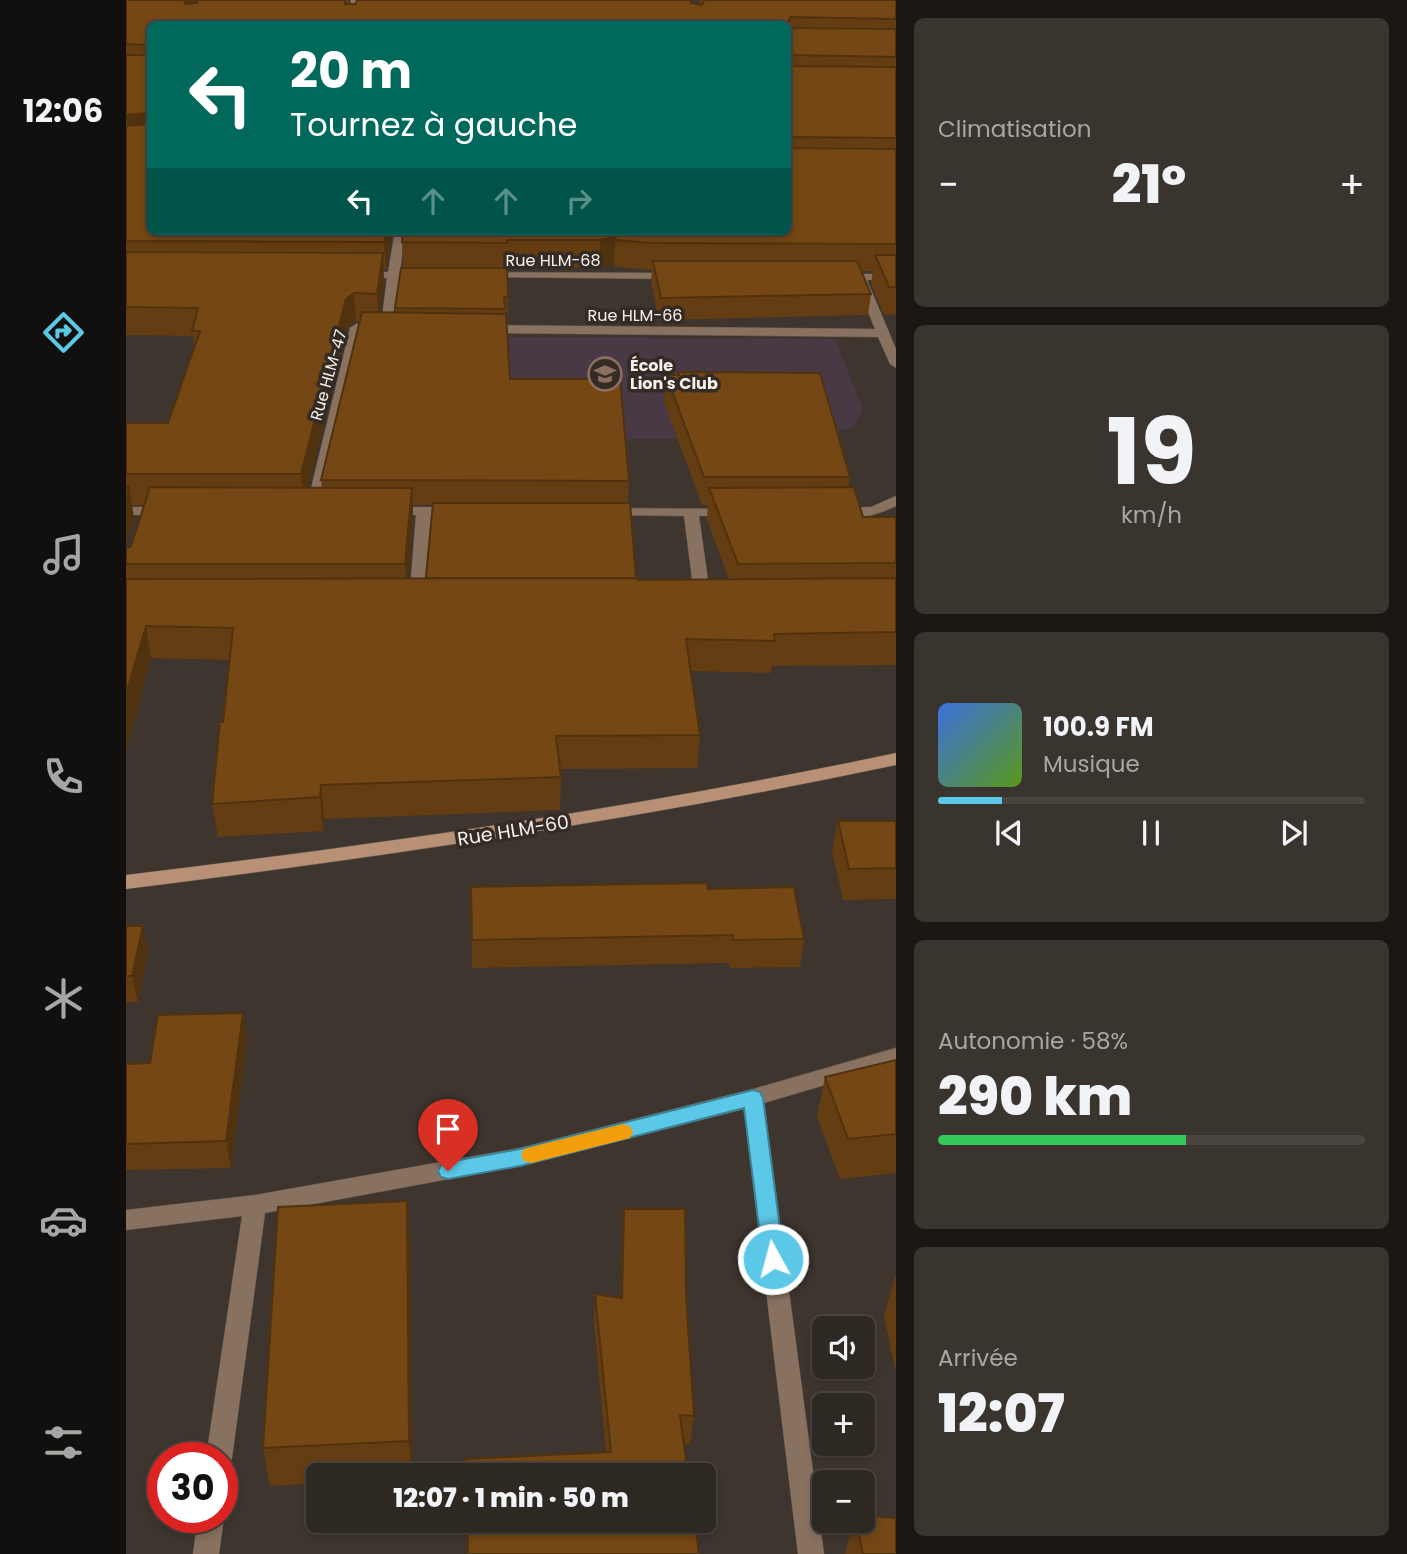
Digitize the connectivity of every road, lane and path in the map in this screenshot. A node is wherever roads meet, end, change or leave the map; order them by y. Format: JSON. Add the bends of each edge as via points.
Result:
{"nodes":[{"id":1,"x":355,"y":0,"type":"edge"},
{"id":2,"x":352,"y":21,"type":"edge"},
{"id":3,"x":400,"y":235,"type":"edge"},
{"id":4,"x":341,"y":275,"type":"edge"},
{"id":5,"x":395,"y":275,"type":"junction"},
{"id":6,"x":436,"y":275,"type":"edge"},
{"id":7,"x":463,"y":275,"type":"edge"},
{"id":8,"x":682,"y":276,"type":"edge"},
{"id":9,"x":832,"y":277,"type":"edge"},
{"id":10,"x":860,"y":277,"type":"junction"},
{"id":11,"x":896,"y":277,"type":"edge"},
{"id":12,"x":469,"y":329,"type":"edge"},
{"id":13,"x":883,"y":333,"type":"junction"},
{"id":14,"x":896,"y":364,"type":"edge"},
{"id":15,"x":896,"y":500,"type":"edge"},
{"id":16,"x":126,"y":511,"type":"edge"},
{"id":17,"x":174,"y":511,"type":"edge"},
{"id":18,"x":312,"y":511,"type":"edge"},
{"id":19,"x":368,"y":511,"type":"edge"},
{"id":20,"x":424,"y":511,"type":"junction"},
{"id":21,"x":465,"y":511,"type":"edge"},
{"id":22,"x":589,"y":512,"type":"edge"},
{"id":23,"x":691,"y":512,"type":"junction"},
{"id":24,"x":742,"y":512,"type":"edge"},
{"id":25,"x":820,"y":512,"type":"edge"},
{"id":26,"x":416,"y":603,"type":"edge"},
{"id":27,"x":703,"y":603,"type":"edge"},
{"id":28,"x":896,"y":759,"type":"edge"},
{"id":29,"x":126,"y":882,"type":"edge"},
{"id":30,"x":896,"y":1056,"type":"edge"},
{"id":31,"x":753,"y":1098,"type":"junction"},
{"id":32,"x":255,"y":1205,"type":"junction"},
{"id":33,"x":126,"y":1220,"type":"edge"},
{"id":34,"x":221,"y":1442,"type":"edge"},
{"id":35,"x":209,"y":1533,"type":"edge"},
{"id":36,"x":206,"y":1554,"type":"edge"},
{"id":37,"x":811,"y":1554,"type":"edge"}],
"edges":[{"from":1,"to":2,"type":"street"},
{"from":3,"to":5,"type":"street","name":"Rue HLM-47"},
{"from":4,"to":5,"type":"street"},
{"from":5,"to":6,"type":"street"},
{"from":5,"to":18,"type":"street","name":"Rue HLM-47","via":[[393,329],[356,328]]},
{"from":7,"to":8,"type":"street","name":"Rue HLM-68"},
{"from":9,"to":10,"type":"street"},
{"from":10,"to":11,"type":"street"},
{"from":10,"to":13,"type":"street"},
{"from":12,"to":13,"type":"street","name":"Rue HLM-66"},
{"from":13,"to":14,"type":"street"},
{"from":15,"to":25,"type":"street","via":[[874,511]]},
{"from":16,"to":17,"type":"street","via":[[145,518]]},
{"from":19,"to":20,"type":"street"},
{"from":20,"to":21,"type":"street"},
{"from":20,"to":26,"type":"street"},
{"from":22,"to":23,"type":"street"},
{"from":23,"to":24,"type":"street"},
{"from":23,"to":27,"type":"street"},
{"from":28,"to":29,"type":"street","name":"Rue HLM-60","via":[[528,829]]},
{"from":30,"to":31,"type":"street"},
{"from":31,"to":32,"type":"street","via":[[520,1157]]},
{"from":31,"to":37,"type":"street"},
{"from":32,"to":33,"type":"street"},
{"from":32,"to":34,"type":"street"},
{"from":35,"to":36,"type":"street"}]}
